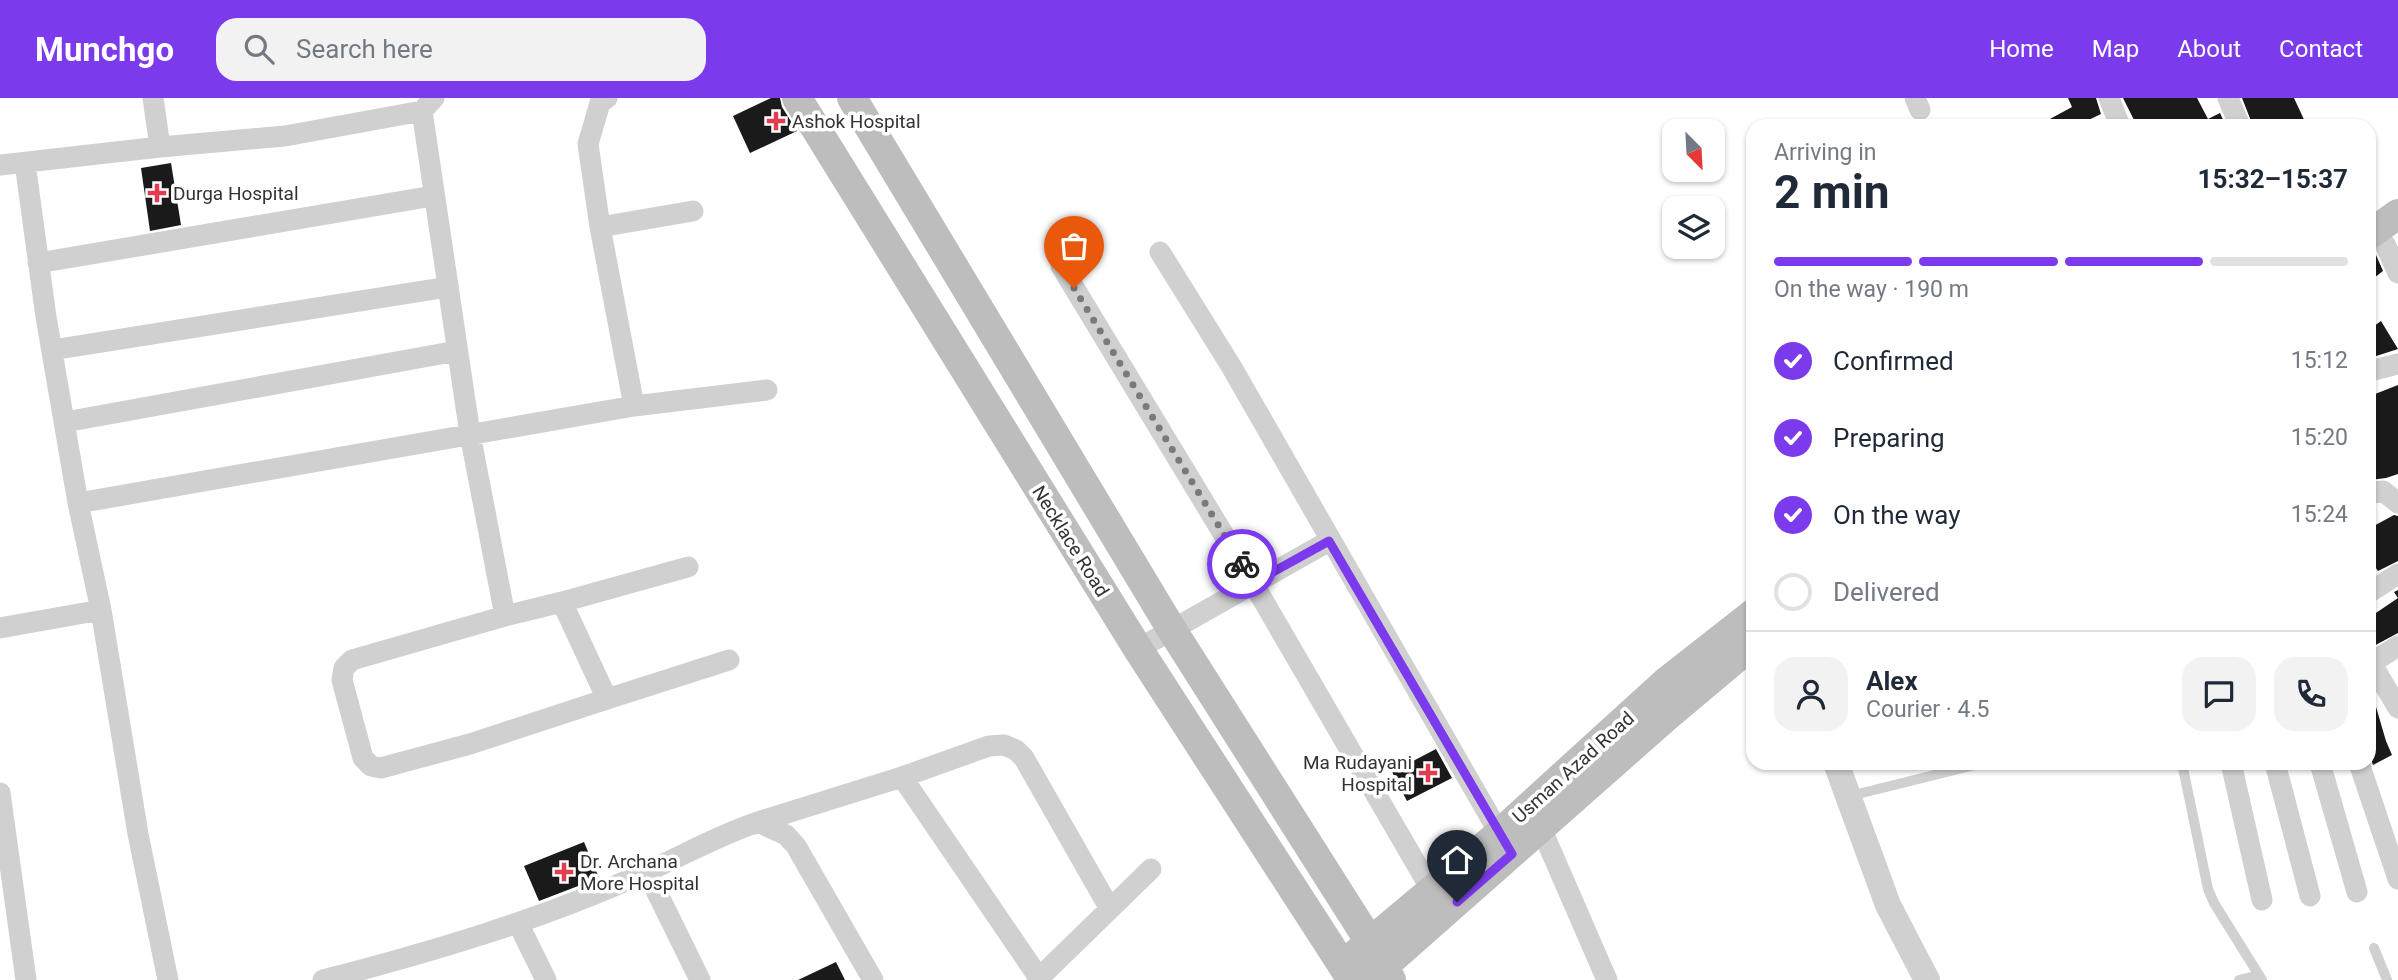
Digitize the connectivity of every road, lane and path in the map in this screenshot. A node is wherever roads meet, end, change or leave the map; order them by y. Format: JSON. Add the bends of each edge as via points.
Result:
{"nodes":[{"id":1,"x":153,"y":98,"type":"edge"},
{"id":2,"x":607,"y":98,"type":"edge"},
{"id":3,"x":797,"y":98,"type":"edge"},
{"id":4,"x":852,"y":98,"type":"edge"},
{"id":5,"x":2109,"y":98,"type":"edge"},
{"id":6,"x":2228,"y":98,"type":"edge"},
{"id":7,"x":428,"y":104,"type":"edge"},
{"id":8,"x":2117,"y":119,"type":"edge"},
{"id":9,"x":2237,"y":119,"type":"edge"},
{"id":10,"x":160,"y":147,"type":"junction"},
{"id":11,"x":24,"y":163,"type":"junction"},
{"id":12,"x":0,"y":165,"type":"edge"},
{"id":13,"x":433,"y":196,"type":"junction"},
{"id":14,"x":693,"y":211,"type":"dead end"},
{"id":15,"x":2398,"y":214,"type":"edge"},
{"id":16,"x":600,"y":227,"type":"junction"},
{"id":17,"x":2381,"y":242,"type":"edge"},
{"id":18,"x":1160,"y":252,"type":"dead end"},
{"id":19,"x":38,"y":263,"type":"junction"},
{"id":20,"x":1061,"y":266,"type":"dead end"},
{"id":21,"x":2398,"y":272,"type":"edge"},
{"id":22,"x":448,"y":286,"type":"junction"},
{"id":23,"x":52,"y":350,"type":"junction"},
{"id":24,"x":457,"y":351,"type":"junction"},
{"id":25,"x":2398,"y":363,"type":"edge"},
{"id":26,"x":2376,"y":370,"type":"edge"},
{"id":27,"x":767,"y":390,"type":"dead end"},
{"id":28,"x":634,"y":406,"type":"junction"},
{"id":29,"x":65,"y":422,"type":"junction"},
{"id":30,"x":470,"y":434,"type":"junction"},
{"id":31,"x":2376,"y":492,"type":"edge"},
{"id":32,"x":78,"y":503,"type":"junction"},
{"id":33,"x":2398,"y":503,"type":"edge"},
{"id":34,"x":1329,"y":541,"type":"junction"},
{"id":35,"x":688,"y":567,"type":"dead end"},
{"id":36,"x":2398,"y":573,"type":"edge"},
{"id":37,"x":1253,"y":583,"type":"junction"},
{"id":38,"x":2376,"y":588,"type":"edge"},
{"id":39,"x":562,"y":602,"type":"junction"},
{"id":40,"x":101,"y":610,"type":"junction"},
{"id":41,"x":505,"y":616,"type":"junction"},
{"id":42,"x":1746,"y":618,"type":"edge"},
{"id":43,"x":0,"y":628,"type":"edge"},
{"id":44,"x":1172,"y":629,"type":"junction"},
{"id":45,"x":2398,"y":646,"type":"edge"},
{"id":46,"x":1138,"y":649,"type":"junction"},
{"id":47,"x":1746,"y":650,"type":"edge"},
{"id":48,"x":2376,"y":659,"type":"edge"},
{"id":49,"x":729,"y":660,"type":"dead end"},
{"id":50,"x":2376,"y":672,"type":"edge"},
{"id":51,"x":607,"y":699,"type":"junction"},
{"id":52,"x":2398,"y":708,"type":"edge"},
{"id":53,"x":1838,"y":770,"type":"edge"},
{"id":54,"x":1955,"y":770,"type":"edge"},
{"id":55,"x":2183,"y":770,"type":"edge"},
{"id":56,"x":2233,"y":770,"type":"edge"},
{"id":57,"x":2277,"y":770,"type":"edge"},
{"id":58,"x":2322,"y":770,"type":"edge"},
{"id":59,"x":2361,"y":770,"type":"edge"},
{"id":60,"x":902,"y":777,"type":"junction"},
{"id":61,"x":0,"y":793,"type":"edge"},
{"id":62,"x":1847,"y":797,"type":"junction"},
{"id":63,"x":758,"y":822,"type":"junction"},
{"id":64,"x":1541,"y":828,"type":"junction"},
{"id":65,"x":1506,"y":844,"type":"junction"},
{"id":66,"x":1150,"y":869,"type":"dead end"},
{"id":67,"x":647,"y":872,"type":"junction"},
{"id":68,"x":2398,"y":878,"type":"edge"},
{"id":69,"x":1432,"y":891,"type":"junction"},
{"id":70,"x":2357,"y":892,"type":"dead end"},
{"id":71,"x":2310,"y":896,"type":"dead end"},
{"id":72,"x":2262,"y":900,"type":"dead end"},
{"id":73,"x":1110,"y":909,"type":"junction"},
{"id":74,"x":517,"y":923,"type":"junction"},
{"id":75,"x":2374,"y":948,"type":"dead end"},
{"id":76,"x":1378,"y":967,"type":"edge"},
{"id":77,"x":386,"y":972,"type":"edge"},
{"id":78,"x":1343,"y":975,"type":"edge"},
{"id":79,"x":2261,"y":978,"type":"edge"},
{"id":80,"x":1037,"y":979,"type":"edge"},
{"id":81,"x":26,"y":980,"type":"edge"},
{"id":82,"x":168,"y":980,"type":"edge"},
{"id":83,"x":323,"y":980,"type":"edge"},
{"id":84,"x":546,"y":980,"type":"edge"},
{"id":85,"x":700,"y":980,"type":"edge"},
{"id":86,"x":873,"y":980,"type":"edge"},
{"id":87,"x":1607,"y":980,"type":"edge"},
{"id":88,"x":1927,"y":980,"type":"edge"},
{"id":89,"x":2239,"y":980,"type":"edge"},
{"id":90,"x":2386,"y":980,"type":"edge"}],
"edges":[{"from":1,"to":10,"type":"street"},
{"from":2,"to":16,"type":"street","via":[[600,103],[588,144]]},
{"from":3,"to":46,"type":"main road","name":"Necklace Road"},
{"from":4,"to":44,"type":"main road"},
{"from":5,"to":8,"type":"street"},
{"from":6,"to":9,"type":"street"},
{"from":7,"to":10,"type":"street","via":[[285,136]]},
{"from":7,"to":13,"type":"street"},
{"from":10,"to":11,"type":"street"},
{"from":11,"to":12,"type":"street"},
{"from":11,"to":19,"type":"street"},
{"from":13,"to":19,"type":"street"},
{"from":13,"to":22,"type":"street"},
{"from":14,"to":16,"type":"street"},
{"from":15,"to":17,"type":"main road"},
{"from":16,"to":28,"type":"street"},
{"from":17,"to":21,"type":"street"},
{"from":18,"to":34,"type":"street","via":[[1231,366]]},
{"from":19,"to":23,"type":"street"},
{"from":20,"to":37,"type":"street"},
{"from":22,"to":23,"type":"street"},
{"from":22,"to":24,"type":"street"},
{"from":23,"to":29,"type":"street"},
{"from":24,"to":29,"type":"street"},
{"from":24,"to":30,"type":"street"},
{"from":25,"to":26,"type":"street"},
{"from":27,"to":28,"type":"street"},
{"from":28,"to":30,"type":"street"},
{"from":29,"to":32,"type":"street"},
{"from":30,"to":32,"type":"street"},
{"from":30,"to":41,"type":"street"},
{"from":31,"to":33,"type":"street","via":[[2383,491]]},
{"from":32,"to":40,"type":"street"},
{"from":34,"to":37,"type":"street"},
{"from":34,"to":65,"type":"street"},
{"from":35,"to":39,"type":"street"},
{"from":36,"to":38,"type":"street"},
{"from":37,"to":44,"type":"street"},
{"from":37,"to":69,"type":"street"},
{"from":39,"to":41,"type":"street"},
{"from":39,"to":51,"type":"street"},
{"from":40,"to":43,"type":"street"},
{"from":40,"to":82,"type":"street","via":[[138,834]]},
{"from":41,"to":51,"type":"street","via":[[352,660],[344,668],[342,680],[363,758],[371,766],[381,768],[470,744]]},
{"from":42,"to":65,"type":"main road","name":"Usman Azad Road","via":[[1665,682]]},
{"from":44,"to":46,"type":"street"},
{"from":44,"to":76,"type":"main road"},
{"from":45,"to":48,"type":"street"},
{"from":46,"to":78,"type":"main road","name":"Necklace Road"},
{"from":47,"to":64,"type":"main road","name":"Usman Azad Road"},
{"from":49,"to":51,"type":"street"},
{"from":50,"to":52,"type":"street"},
{"from":53,"to":62,"type":"street"},
{"from":54,"to":62,"type":"lane"},
{"from":55,"to":79,"type":"lane","via":[[2207,889]]},
{"from":56,"to":72,"type":"street"},
{"from":57,"to":71,"type":"street"},
{"from":58,"to":70,"type":"street"},
{"from":59,"to":68,"type":"street"},
{"from":60,"to":63,"type":"street"},
{"from":60,"to":73,"type":"street","via":[[989,746],[1016,750]]},
{"from":60,"to":80,"type":"street"},
{"from":61,"to":81,"type":"street"},
{"from":62,"to":88,"type":"street","via":[[1888,905]]},
{"from":63,"to":67,"type":"street"},
{"from":63,"to":86,"type":"street","via":[[786,835],[796,846]]},
{"from":64,"to":65,"type":"main road","name":"Usman Azad Road"},
{"from":64,"to":87,"type":"street"},
{"from":65,"to":69,"type":"main road","name":"Usman Azad Road"},
{"from":65,"to":76,"type":"main road","name":"Usman Azad Road"},
{"from":66,"to":73,"type":"street"},
{"from":67,"to":74,"type":"street"},
{"from":67,"to":85,"type":"street"},
{"from":69,"to":76,"type":"main road","name":"Usman Azad Road"},
{"from":73,"to":80,"type":"street"},
{"from":74,"to":77,"type":"street"},
{"from":74,"to":84,"type":"street"},
{"from":75,"to":90,"type":"lane"},
{"from":76,"to":78,"type":"main road","name":"Usman Azad Road"},
{"from":77,"to":83,"type":"street"},
{"from":79,"to":89,"type":"lane"}]}
